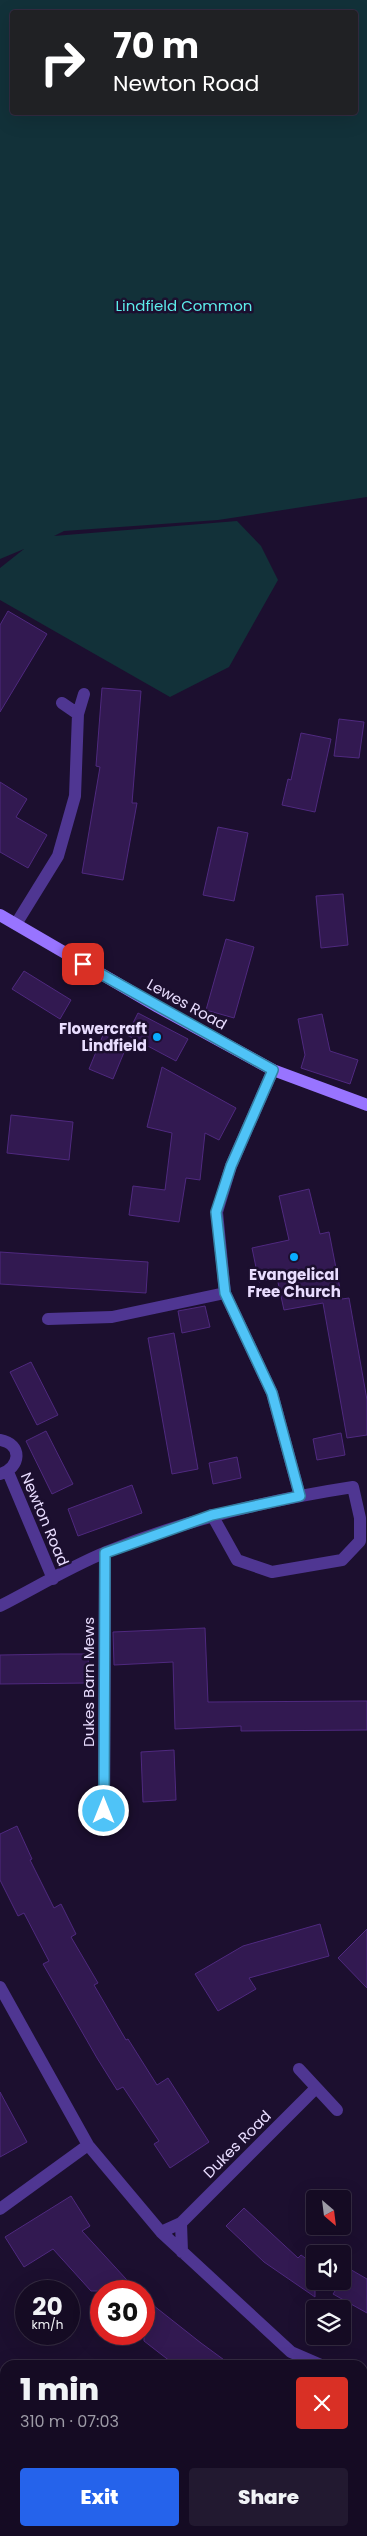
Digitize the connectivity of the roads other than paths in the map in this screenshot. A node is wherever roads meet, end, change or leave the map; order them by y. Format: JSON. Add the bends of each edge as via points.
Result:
{"nodes":[{"id":1,"x":84,"y":694,"type":"dead end"},
{"id":2,"x":62,"y":703,"type":"dead end"},
{"id":3,"x":78,"y":714,"type":"junction"},
{"id":4,"x":0,"y":915,"type":"edge"},
{"id":5,"x":16,"y":924,"type":"junction"},
{"id":6,"x":273,"y":1070,"type":"junction"},
{"id":7,"x":367,"y":1105,"type":"edge"},
{"id":8,"x":225,"y":1293,"type":"junction"},
{"id":9,"x":48,"y":1319,"type":"dead end"},
{"id":10,"x":0,"y":1440,"type":"edge"},
{"id":11,"x":4,"y":1473,"type":"edge"},
{"id":12,"x":300,"y":1496,"type":"junction"},
{"id":13,"x":212,"y":1515,"type":"junction"},
{"id":14,"x":105,"y":1553,"type":"junction"},
{"id":15,"x":53,"y":1579,"type":"junction"},
{"id":16,"x":0,"y":1606,"type":"edge"},
{"id":17,"x":104,"y":1811,"type":"dead end"},
{"id":18,"x":0,"y":1987,"type":"edge"},
{"id":19,"x":298,"y":2069,"type":"dead end"},
{"id":20,"x":316,"y":2088,"type":"junction"},
{"id":21,"x":337,"y":2110,"type":"dead end"},
{"id":22,"x":88,"y":2145,"type":"junction"},
{"id":23,"x":0,"y":2209,"type":"edge"},
{"id":24,"x":181,"y":2223,"type":"junction"},
{"id":25,"x":160,"y":2232,"type":"junction"},
{"id":26,"x":182,"y":2252,"type":"junction"},
{"id":27,"x":309,"y":2360,"type":"edge"}],
"edges":[{"from":1,"to":3,"type":"street"},
{"from":2,"to":3,"type":"street"},
{"from":3,"to":5,"type":"street","via":[[75,796],[58,856]]},
{"from":4,"to":5,"type":"main road","name":"Lewes Road"},
{"from":5,"to":6,"type":"main road","name":"Lewes Road"},
{"from":6,"to":7,"type":"main road","name":"Lewes Road"},
{"from":6,"to":8,"type":"street","via":[[231,1166],[216,1212]]},
{"from":8,"to":9,"type":"street","via":[[112,1317]]},
{"from":8,"to":12,"type":"street","via":[[272,1393]]},
{"from":10,"to":11,"type":"street","name":"Newton Road","via":[[12,1445],[16,1452],[14,1467]]},
{"from":11,"to":15,"type":"street","name":"Newton Road"},
{"from":12,"to":13,"type":"street","name":"Newton Road"},
{"from":12,"to":13,"type":"street","name":"Newton Road","via":[[353,1488],[360,1518],[360,1541],[342,1560],[272,1572],[237,1560]]},
{"from":13,"to":14,"type":"street","name":"Newton Road"},
{"from":14,"to":15,"type":"street","name":"Newton Road"},
{"from":14,"to":17,"type":"street","name":"Dukes Barn Mews"},
{"from":15,"to":16,"type":"street","name":"Newton Road"},
{"from":18,"to":22,"type":"street"},
{"from":19,"to":20,"type":"street"},
{"from":20,"to":21,"type":"street"},
{"from":20,"to":24,"type":"street","name":"Dukes Road"},
{"from":22,"to":23,"type":"street"},
{"from":22,"to":25,"type":"street"},
{"from":24,"to":25,"type":"street","name":"Dukes Road"},
{"from":24,"to":26,"type":"street"},
{"from":25,"to":26,"type":"street"},
{"from":26,"to":27,"type":"street","via":[[291,2352]]}]}
